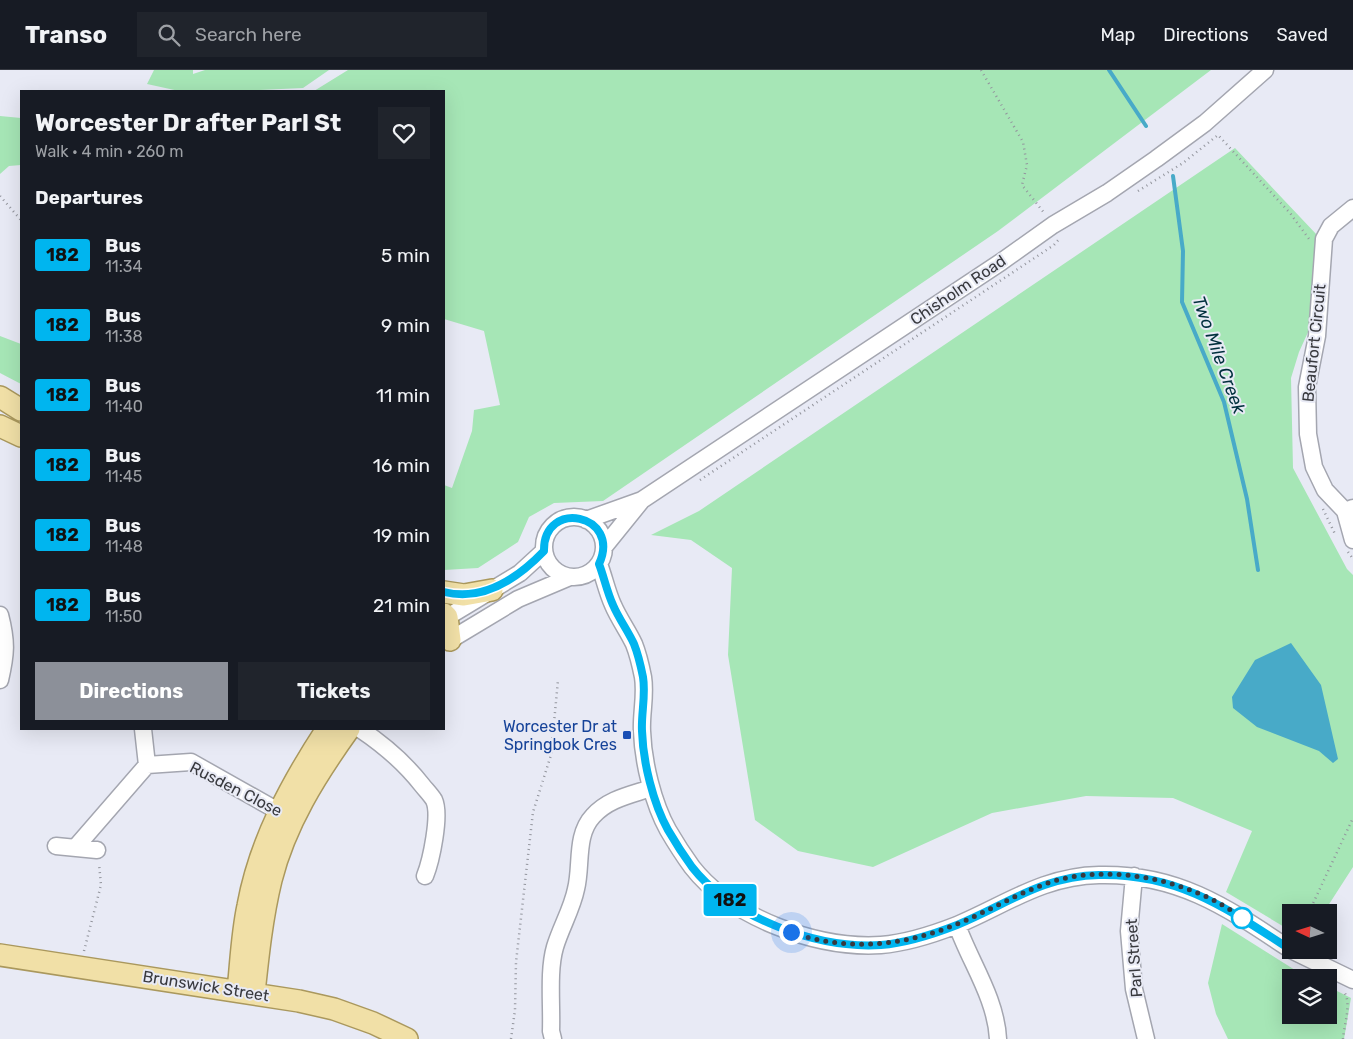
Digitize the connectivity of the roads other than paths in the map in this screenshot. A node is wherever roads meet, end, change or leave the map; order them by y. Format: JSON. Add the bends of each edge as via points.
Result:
{"nodes":[{"id":1,"x":1265,"y":70,"type":"edge"},
{"id":2,"x":1353,"y":208,"type":"edge"},
{"id":3,"x":0,"y":396,"type":"edge"},
{"id":4,"x":20,"y":409,"type":"edge"},
{"id":5,"x":0,"y":426,"type":"edge"},
{"id":6,"x":20,"y":436,"type":"edge"},
{"id":7,"x":642,"y":500,"type":"junction"},
{"id":8,"x":1349,"y":509,"type":"edge"},
{"id":9,"x":586,"y":520,"type":"junction"},
{"id":10,"x":1345,"y":542,"type":"edge"},
{"id":11,"x":604,"y":546,"type":"junction"},
{"id":12,"x":544,"y":551,"type":"junction"},
{"id":13,"x":599,"y":564,"type":"junction"},
{"id":14,"x":576,"y":577,"type":"junction"},
{"id":15,"x":492,"y":590,"type":"junction"},
{"id":16,"x":445,"y":592,"type":"edge"},
{"id":17,"x":613,"y":605,"type":"junction"},
{"id":18,"x":0,"y":615,"type":"edge"},
{"id":19,"x":445,"y":628,"type":"edge"},
{"id":20,"x":0,"y":680,"type":"edge"},
{"id":21,"x":143,"y":730,"type":"edge"},
{"id":22,"x":326,"y":730,"type":"edge"},
{"id":23,"x":348,"y":730,"type":"edge"},
{"id":24,"x":362,"y":730,"type":"edge"},
{"id":25,"x":147,"y":764,"type":"junction"},
{"id":26,"x":650,"y":788,"type":"junction"},
{"id":27,"x":286,"y":814,"type":"junction"},
{"id":28,"x":56,"y":846,"type":"dead end"},
{"id":29,"x":75,"y":848,"type":"junction"},
{"id":30,"x":97,"y":850,"type":"road end"},
{"id":31,"x":425,"y":876,"type":"dead end"},
{"id":32,"x":1134,"y":876,"type":"junction"},
{"id":33,"x":957,"y":924,"type":"junction"},
{"id":34,"x":1282,"y":944,"type":"edge"},
{"id":35,"x":0,"y":955,"type":"edge"},
{"id":36,"x":1305,"y":959,"type":"edge"},
{"id":37,"x":1348,"y":986,"type":"edge"},
{"id":38,"x":246,"y":992,"type":"junction"},
{"id":39,"x":407,"y":1039,"type":"edge"},
{"id":40,"x":553,"y":1039,"type":"edge"},
{"id":41,"x":998,"y":1039,"type":"edge"},
{"id":42,"x":1146,"y":1039,"type":"edge"}],
"edges":[{"from":1,"to":7,"type":"street","name":"Chisholm Road","via":[[1205,123],[1107,193],[1053,225]]},
{"from":2,"to":8,"type":"street","name":"Beaufort Circuit","via":[[1331,226],[1324,239],[1317,336],[1307,387],[1308,434],[1314,467],[1325,490]]},
{"from":3,"to":4,"type":"main road"},
{"from":5,"to":6,"type":"main road"},
{"from":7,"to":9,"type":"street","name":"Chisholm Road"},
{"from":7,"to":11,"type":"street","name":"Chisholm Road"},
{"from":8,"to":10,"type":"street","name":"Beaufort Circuit"},
{"from":9,"to":11,"type":"street","via":[[599,531]]},
{"from":9,"to":12,"type":"street","via":[[571,518],[556,523],[546,536]]},
{"from":11,"to":13,"type":"street"},
{"from":12,"to":14,"type":"street","via":[[552,569]]},
{"from":12,"to":15,"type":"street","via":[[520,573]]},
{"from":13,"to":14,"type":"street","via":[[592,571]]},
{"from":13,"to":17,"type":"street"},
{"from":14,"to":17,"type":"street"},
{"from":14,"to":19,"type":"street"},
{"from":15,"to":16,"type":"main road","via":[[464,595]]},
{"from":15,"to":19,"type":"street"},
{"from":17,"to":26,"type":"street","via":[[635,647],[644,680],[642,732]]},
{"from":18,"to":20,"type":"street","via":[[6,655]]},
{"from":21,"to":25,"type":"street"},
{"from":22,"to":27,"type":"main road","via":[[295,780]]},
{"from":23,"to":27,"type":"main road","via":[[311,786]]},
{"from":24,"to":31,"type":"street","via":[[407,765],[435,801],[433,847]]},
{"from":25,"to":27,"type":"street","name":"Rusden Close","via":[[191,762]]},
{"from":25,"to":29,"type":"street"},
{"from":26,"to":33,"type":"street","via":[[668,829],[693,868],[718,892],[776,926],[807,938],[842,944],[882,945]]},
{"from":26,"to":40,"type":"street","via":[[610,802],[592,817],[582,837],[577,888],[555,948]]},
{"from":27,"to":38,"type":"main road","via":[[255,875],[248,906]]},
{"from":28,"to":29,"type":"street"},
{"from":29,"to":30,"type":"street"},
{"from":32,"to":33,"type":"street","via":[[1096,875],[1052,882]]},
{"from":32,"to":34,"type":"street","via":[[1171,884],[1216,902]]},
{"from":32,"to":42,"type":"street","name":"Parl Street","via":[[1129,931],[1134,989]]},
{"from":33,"to":41,"type":"street","via":[[983,982]]},
{"from":35,"to":38,"type":"main road","name":"Brunswick Street"},
{"from":36,"to":37,"type":"street"},
{"from":38,"to":39,"type":"main road","name":"Brunswick Street","via":[[334,1009]]}]}
